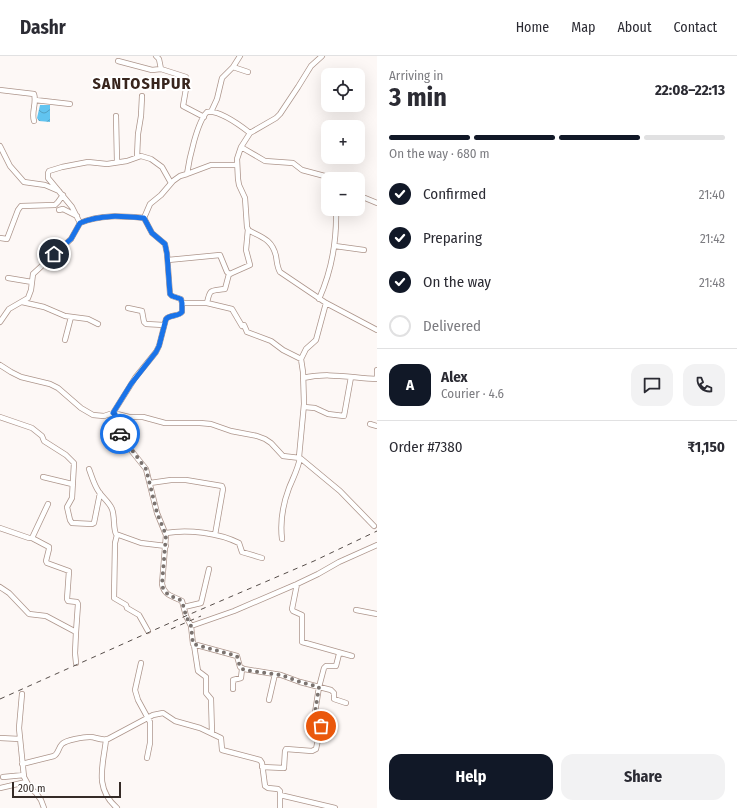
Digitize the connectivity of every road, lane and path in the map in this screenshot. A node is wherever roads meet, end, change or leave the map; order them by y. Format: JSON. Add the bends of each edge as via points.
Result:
{"nodes":[{"id":1,"x":156,"y":56,"type":"edge"},
{"id":2,"x":240,"y":56,"type":"edge"},
{"id":3,"x":322,"y":56,"type":"edge"},
{"id":4,"x":118,"y":61,"type":"dead end"},
{"id":5,"x":233,"y":67,"type":"junction"},
{"id":6,"x":161,"y":69,"type":"junction"},
{"id":7,"x":248,"y":72,"type":"dead end"},
{"id":8,"x":0,"y":90,"type":"edge"},
{"id":9,"x":142,"y":96,"type":"dead end"},
{"id":10,"x":35,"y":100,"type":"junction"},
{"id":11,"x":70,"y":104,"type":"dead end"},
{"id":12,"x":211,"y":112,"type":"junction"},
{"id":13,"x":116,"y":116,"type":"dead end"},
{"id":14,"x":204,"y":117,"type":"junction"},
{"id":15,"x":34,"y":121,"type":"dead end"},
{"id":16,"x":250,"y":133,"type":"junction"},
{"id":17,"x":0,"y":146,"type":"edge"},
{"id":18,"x":240,"y":148,"type":"junction"},
{"id":19,"x":137,"y":157,"type":"junction"},
{"id":20,"x":117,"y":162,"type":"junction"},
{"id":21,"x":237,"y":165,"type":"junction"},
{"id":22,"x":187,"y":174,"type":"junction"},
{"id":23,"x":321,"y":175,"type":"edge"},
{"id":24,"x":173,"y":181,"type":"junction"},
{"id":25,"x":61,"y":193,"type":"junction"},
{"id":26,"x":365,"y":198,"type":"edge"},
{"id":27,"x":377,"y":203,"type":"edge"},
{"id":28,"x":59,"y":210,"type":"dead end"},
{"id":29,"x":77,"y":216,"type":"junction"},
{"id":30,"x":336,"y":216,"type":"edge"},
{"id":31,"x":144,"y":218,"type":"junction"},
{"id":32,"x":80,"y":223,"type":"junction"},
{"id":33,"x":248,"y":229,"type":"junction"},
{"id":34,"x":0,"y":238,"type":"edge"},
{"id":35,"x":335,"y":246,"type":"junction"},
{"id":36,"x":364,"y":250,"type":"dead end"},
{"id":37,"x":168,"y":260,"type":"junction"},
{"id":38,"x":230,"y":274,"type":"junction"},
{"id":39,"x":8,"y":278,"type":"dead end"},
{"id":40,"x":32,"y":282,"type":"junction"},
{"id":41,"x":319,"y":299,"type":"junction"},
{"id":42,"x":22,"y":302,"type":"junction"},
{"id":43,"x":182,"y":303,"type":"junction"},
{"id":44,"x":207,"y":303,"type":"junction"},
{"id":45,"x":326,"y":303,"type":"junction"},
{"id":46,"x":128,"y":308,"type":"dead end"},
{"id":47,"x":70,"y":317,"type":"junction"},
{"id":48,"x":0,"y":322,"type":"edge"},
{"id":49,"x":98,"y":324,"type":"dead end"},
{"id":50,"x":164,"y":326,"type":"junction"},
{"id":51,"x":377,"y":330,"type":"edge"},
{"id":52,"x":65,"y":340,"type":"dead end"},
{"id":53,"x":301,"y":359,"type":"junction"},
{"id":54,"x":0,"y":365,"type":"edge"},
{"id":55,"x":377,"y":370,"type":"edge"},
{"id":56,"x":351,"y":377,"type":"junction"},
{"id":57,"x":303,"y":378,"type":"junction"},
{"id":58,"x":377,"y":379,"type":"edge"},
{"id":59,"x":304,"y":406,"type":"junction"},
{"id":60,"x":114,"y":413,"type":"junction"},
{"id":61,"x":0,"y":417,"type":"edge"},
{"id":62,"x":129,"y":417,"type":"junction"},
{"id":63,"x":370,"y":424,"type":"dead end"},
{"id":64,"x":377,"y":426,"type":"edge"},
{"id":65,"x":125,"y":441,"type":"junction"},
{"id":66,"x":300,"y":458,"type":"junction"},
{"id":67,"x":89,"y":469,"type":"dead end"},
{"id":68,"x":43,"y":477,"type":"dead end"},
{"id":69,"x":153,"y":483,"type":"junction"},
{"id":70,"x":72,"y":484,"type":"junction"},
{"id":71,"x":100,"y":493,"type":"junction"},
{"id":72,"x":48,"y":504,"type":"dead end"},
{"id":73,"x":374,"y":526,"type":"dead end"},
{"id":74,"x":0,"y":528,"type":"edge"},
{"id":75,"x":170,"y":533,"type":"junction"},
{"id":76,"x":117,"y":535,"type":"junction"},
{"id":77,"x":215,"y":536,"type":"junction"},
{"id":78,"x":32,"y":538,"type":"junction"},
{"id":79,"x":282,"y":539,"type":"dead end"},
{"id":80,"x":166,"y":546,"type":"junction"},
{"id":81,"x":377,"y":546,"type":"edge"},
{"id":82,"x":262,"y":558,"type":"dead end"},
{"id":83,"x":209,"y":569,"type":"dead end"},
{"id":84,"x":297,"y":584,"type":"junction"},
{"id":85,"x":0,"y":587,"type":"edge"},
{"id":86,"x":184,"y":607,"type":"junction"},
{"id":87,"x":356,"y":610,"type":"dead end"},
{"id":88,"x":377,"y":614,"type":"edge"},
{"id":89,"x":191,"y":626,"type":"junction"},
{"id":90,"x":148,"y":631,"type":"dead end"},
{"id":91,"x":76,"y":632,"type":"junction"},
{"id":92,"x":194,"y":644,"type":"junction"},
{"id":93,"x":339,"y":654,"type":"junction"},
{"id":94,"x":352,"y":656,"type":"dead end"},
{"id":95,"x":76,"y":663,"type":"dead end"},
{"id":96,"x":141,"y":663,"type":"dead end"},
{"id":97,"x":242,"y":669,"type":"junction"},
{"id":98,"x":275,"y":674,"type":"junction"},
{"id":99,"x":319,"y":687,"type":"junction"},
{"id":100,"x":233,"y":689,"type":"dead end"},
{"id":101,"x":22,"y":694,"type":"dead end"},
{"id":102,"x":270,"y":700,"type":"dead end"},
{"id":103,"x":346,"y":703,"type":"dead end"},
{"id":104,"x":148,"y":718,"type":"junction"},
{"id":105,"x":320,"y":728,"type":"junction"},
{"id":106,"x":212,"y":733,"type":"junction"},
{"id":107,"x":331,"y":734,"type":"dead end"},
{"id":108,"x":0,"y":738,"type":"edge"},
{"id":109,"x":20,"y":739,"type":"junction"},
{"id":110,"x":106,"y":740,"type":"junction"},
{"id":111,"x":147,"y":758,"type":"dead end"},
{"id":112,"x":22,"y":764,"type":"junction"},
{"id":113,"x":262,"y":767,"type":"junction"},
{"id":114,"x":24,"y":775,"type":"junction"},
{"id":115,"x":3,"y":777,"type":"dead end"},
{"id":116,"x":26,"y":782,"type":"junction"},
{"id":117,"x":0,"y":788,"type":"edge"},
{"id":118,"x":280,"y":795,"type":"junction"},
{"id":119,"x":44,"y":808,"type":"edge"},
{"id":120,"x":117,"y":808,"type":"edge"},
{"id":121,"x":280,"y":808,"type":"edge"},
{"id":122,"x":335,"y":808,"type":"edge"}],
"edges":[{"from":1,"to":6,"type":"street"},
{"from":2,"to":5,"type":"street"},
{"from":3,"to":16,"type":"street","via":[[311,66],[280,114]]},
{"from":4,"to":6,"type":"street","via":[[152,70]]},
{"from":5,"to":7,"type":"street"},
{"from":5,"to":12,"type":"street","via":[[222,78]]},
{"from":6,"to":14,"type":"street","via":[[186,77],[183,106]]},
{"from":8,"to":10,"type":"street","via":[[32,93]]},
{"from":9,"to":19,"type":"street"},
{"from":10,"to":11,"type":"street"},
{"from":10,"to":15,"type":"street"},
{"from":12,"to":14,"type":"street","via":[[207,112]]},
{"from":12,"to":16,"type":"street","via":[[240,125]]},
{"from":13,"to":20,"type":"street"},
{"from":14,"to":22,"type":"street","via":[[193,145]]},
{"from":16,"to":18,"type":"street"},
{"from":17,"to":25,"type":"street","via":[[10,166],[24,182],[45,186]]},
{"from":18,"to":21,"type":"street"},
{"from":18,"to":23,"type":"street","via":[[265,161],[293,164],[302,170]]},
{"from":19,"to":20,"type":"street"},
{"from":19,"to":24,"type":"street","via":[[151,159],[162,167]]},
{"from":20,"to":25,"type":"street","via":[[88,162],[49,171],[48,178]]},
{"from":21,"to":22,"type":"street","via":[[211,165]]},
{"from":21,"to":33,"type":"street","via":[[239,184],[245,198]]},
{"from":22,"to":24,"type":"street"},
{"from":24,"to":31,"type":"street","via":[[150,204]]},
{"from":25,"to":29,"type":"street"},
{"from":25,"to":34,"type":"street","via":[[55,205],[21,206],[7,239]]},
{"from":26,"to":27,"type":"street"},
{"from":28,"to":29,"type":"street","via":[[63,209]]},
{"from":29,"to":32,"type":"street"},
{"from":30,"to":35,"type":"street"},
{"from":31,"to":32,"type":"street","via":[[115,215]]},
{"from":31,"to":37,"type":"street","via":[[152,233],[165,244]]},
{"from":32,"to":40,"type":"street","via":[[71,239],[35,272]]},
{"from":33,"to":38,"type":"street","via":[[246,250],[250,265]]},
{"from":33,"to":41,"type":"street","via":[[268,241],[280,272]]},
{"from":35,"to":36,"type":"street"},
{"from":35,"to":41,"type":"street"},
{"from":37,"to":38,"type":"street","via":[[220,255]]},
{"from":37,"to":43,"type":"street","via":[[170,294],[181,299]]},
{"from":38,"to":44,"type":"street","via":[[225,289],[209,292]]},
{"from":39,"to":40,"type":"street"},
{"from":40,"to":42,"type":"street","via":[[28,298]]},
{"from":41,"to":45,"type":"street"},
{"from":42,"to":47,"type":"street"},
{"from":42,"to":48,"type":"street","via":[[9,309]]},
{"from":43,"to":44,"type":"street"},
{"from":43,"to":50,"type":"street","via":[[182,312],[168,317]]},
{"from":44,"to":53,"type":"street","via":[[232,309],[247,332],[271,341]]},
{"from":45,"to":51,"type":"street"},
{"from":45,"to":53,"type":"street","via":[[316,340],[306,349]]},
{"from":46,"to":50,"type":"street","via":[[142,310],[146,324]]},
{"from":47,"to":49,"type":"street","via":[[88,319]]},
{"from":47,"to":52,"type":"street"},
{"from":50,"to":60,"type":"street","via":[[156,352],[131,384]]},
{"from":53,"to":57,"type":"street"},
{"from":54,"to":60,"type":"street","via":[[20,377],[58,388],[93,415],[104,416]]},
{"from":55,"to":58,"type":"street"},
{"from":56,"to":57,"type":"street","via":[[335,375]]},
{"from":56,"to":58,"type":"street"},
{"from":56,"to":59,"type":"street","via":[[344,416]]},
{"from":57,"to":59,"type":"street"},
{"from":59,"to":66,"type":"street"},
{"from":60,"to":62,"type":"street"},
{"from":60,"to":65,"type":"street","via":[[113,424]]},
{"from":61,"to":70,"type":"street","via":[[32,428],[44,441],[74,463]]},
{"from":62,"to":65,"type":"street"},
{"from":62,"to":66,"type":"street","via":[[143,417],[165,423],[211,424],[256,436],[271,443],[283,456]]},
{"from":63,"to":64,"type":"street"},
{"from":65,"to":69,"type":"street"},
{"from":66,"to":73,"type":"street","via":[[327,480]]},
{"from":66,"to":79,"type":"street","via":[[284,504]]},
{"from":67,"to":71,"type":"street"},
{"from":68,"to":70,"type":"street"},
{"from":69,"to":75,"type":"street","via":[[157,513]]},
{"from":69,"to":77,"type":"street","via":[[186,480],[222,486]]},
{"from":70,"to":71,"type":"street","via":[[72,498],[67,507],[72,523],[94,523]]},
{"from":71,"to":76,"type":"street","via":[[112,510]]},
{"from":72,"to":78,"type":"street"},
{"from":74,"to":78,"type":"street"},
{"from":75,"to":77,"type":"street"},
{"from":75,"to":80,"type":"street"},
{"from":76,"to":80,"type":"street","via":[[141,543]]},
{"from":76,"to":90,"type":"street","via":[[114,598],[140,615]]},
{"from":77,"to":82,"type":"street","via":[[237,542],[242,552]]},
{"from":78,"to":91,"type":"street","via":[[49,548],[46,561],[48,563],[69,571],[67,600],[78,604]]},
{"from":80,"to":86,"type":"street","via":[[162,589],[166,594],[182,601]]},
{"from":81,"to":84,"type":"street"},
{"from":83,"to":86,"type":"street","via":[[201,603]]},
{"from":84,"to":89,"type":"street"},
{"from":84,"to":93,"type":"street","via":[[292,609],[302,615],[302,642]]},
{"from":85,"to":91,"type":"street","via":[[29,614],[46,616]]},
{"from":86,"to":89,"type":"street"},
{"from":87,"to":88,"type":"street"},
{"from":89,"to":92,"type":"street"},
{"from":91,"to":95,"type":"street"},
{"from":92,"to":97,"type":"street","via":[[237,656]]},
{"from":92,"to":106,"type":"street","via":[[198,671],[206,677],[206,693],[211,699]]},
{"from":93,"to":94,"type":"street"},
{"from":93,"to":99,"type":"street","via":[[336,666],[324,668]]},
{"from":96,"to":104,"type":"street","via":[[135,690]]},
{"from":97,"to":98,"type":"street"},
{"from":97,"to":100,"type":"street","via":[[241,678],[233,680]]},
{"from":98,"to":99,"type":"street"},
{"from":98,"to":102,"type":"street"},
{"from":99,"to":103,"type":"street","via":[[333,692],[334,699]]},
{"from":99,"to":105,"type":"street","via":[[314,719],[321,725]]},
{"from":101,"to":109,"type":"street"},
{"from":104,"to":106,"type":"street","via":[[163,713],[175,721]]},
{"from":104,"to":110,"type":"street"},
{"from":104,"to":111,"type":"street","via":[[151,734]]},
{"from":105,"to":107,"type":"street"},
{"from":105,"to":113,"type":"street","via":[[314,751],[286,749],[284,768]]},
{"from":106,"to":113,"type":"street","via":[[220,738],[222,750],[258,759]]},
{"from":108,"to":109,"type":"street"},
{"from":109,"to":112,"type":"street"},
{"from":110,"to":112,"type":"street","via":[[90,737],[65,742],[54,756]]},
{"from":110,"to":120,"type":"street","via":[[101,781],[107,799]]},
{"from":112,"to":114,"type":"street"},
{"from":113,"to":118,"type":"street","via":[[265,786],[278,789]]},
{"from":114,"to":115,"type":"street"},
{"from":114,"to":116,"type":"street"},
{"from":116,"to":117,"type":"street"},
{"from":116,"to":119,"type":"street","via":[[36,792]]},
{"from":118,"to":121,"type":"street"},
{"from":118,"to":122,"type":"street"}]}
